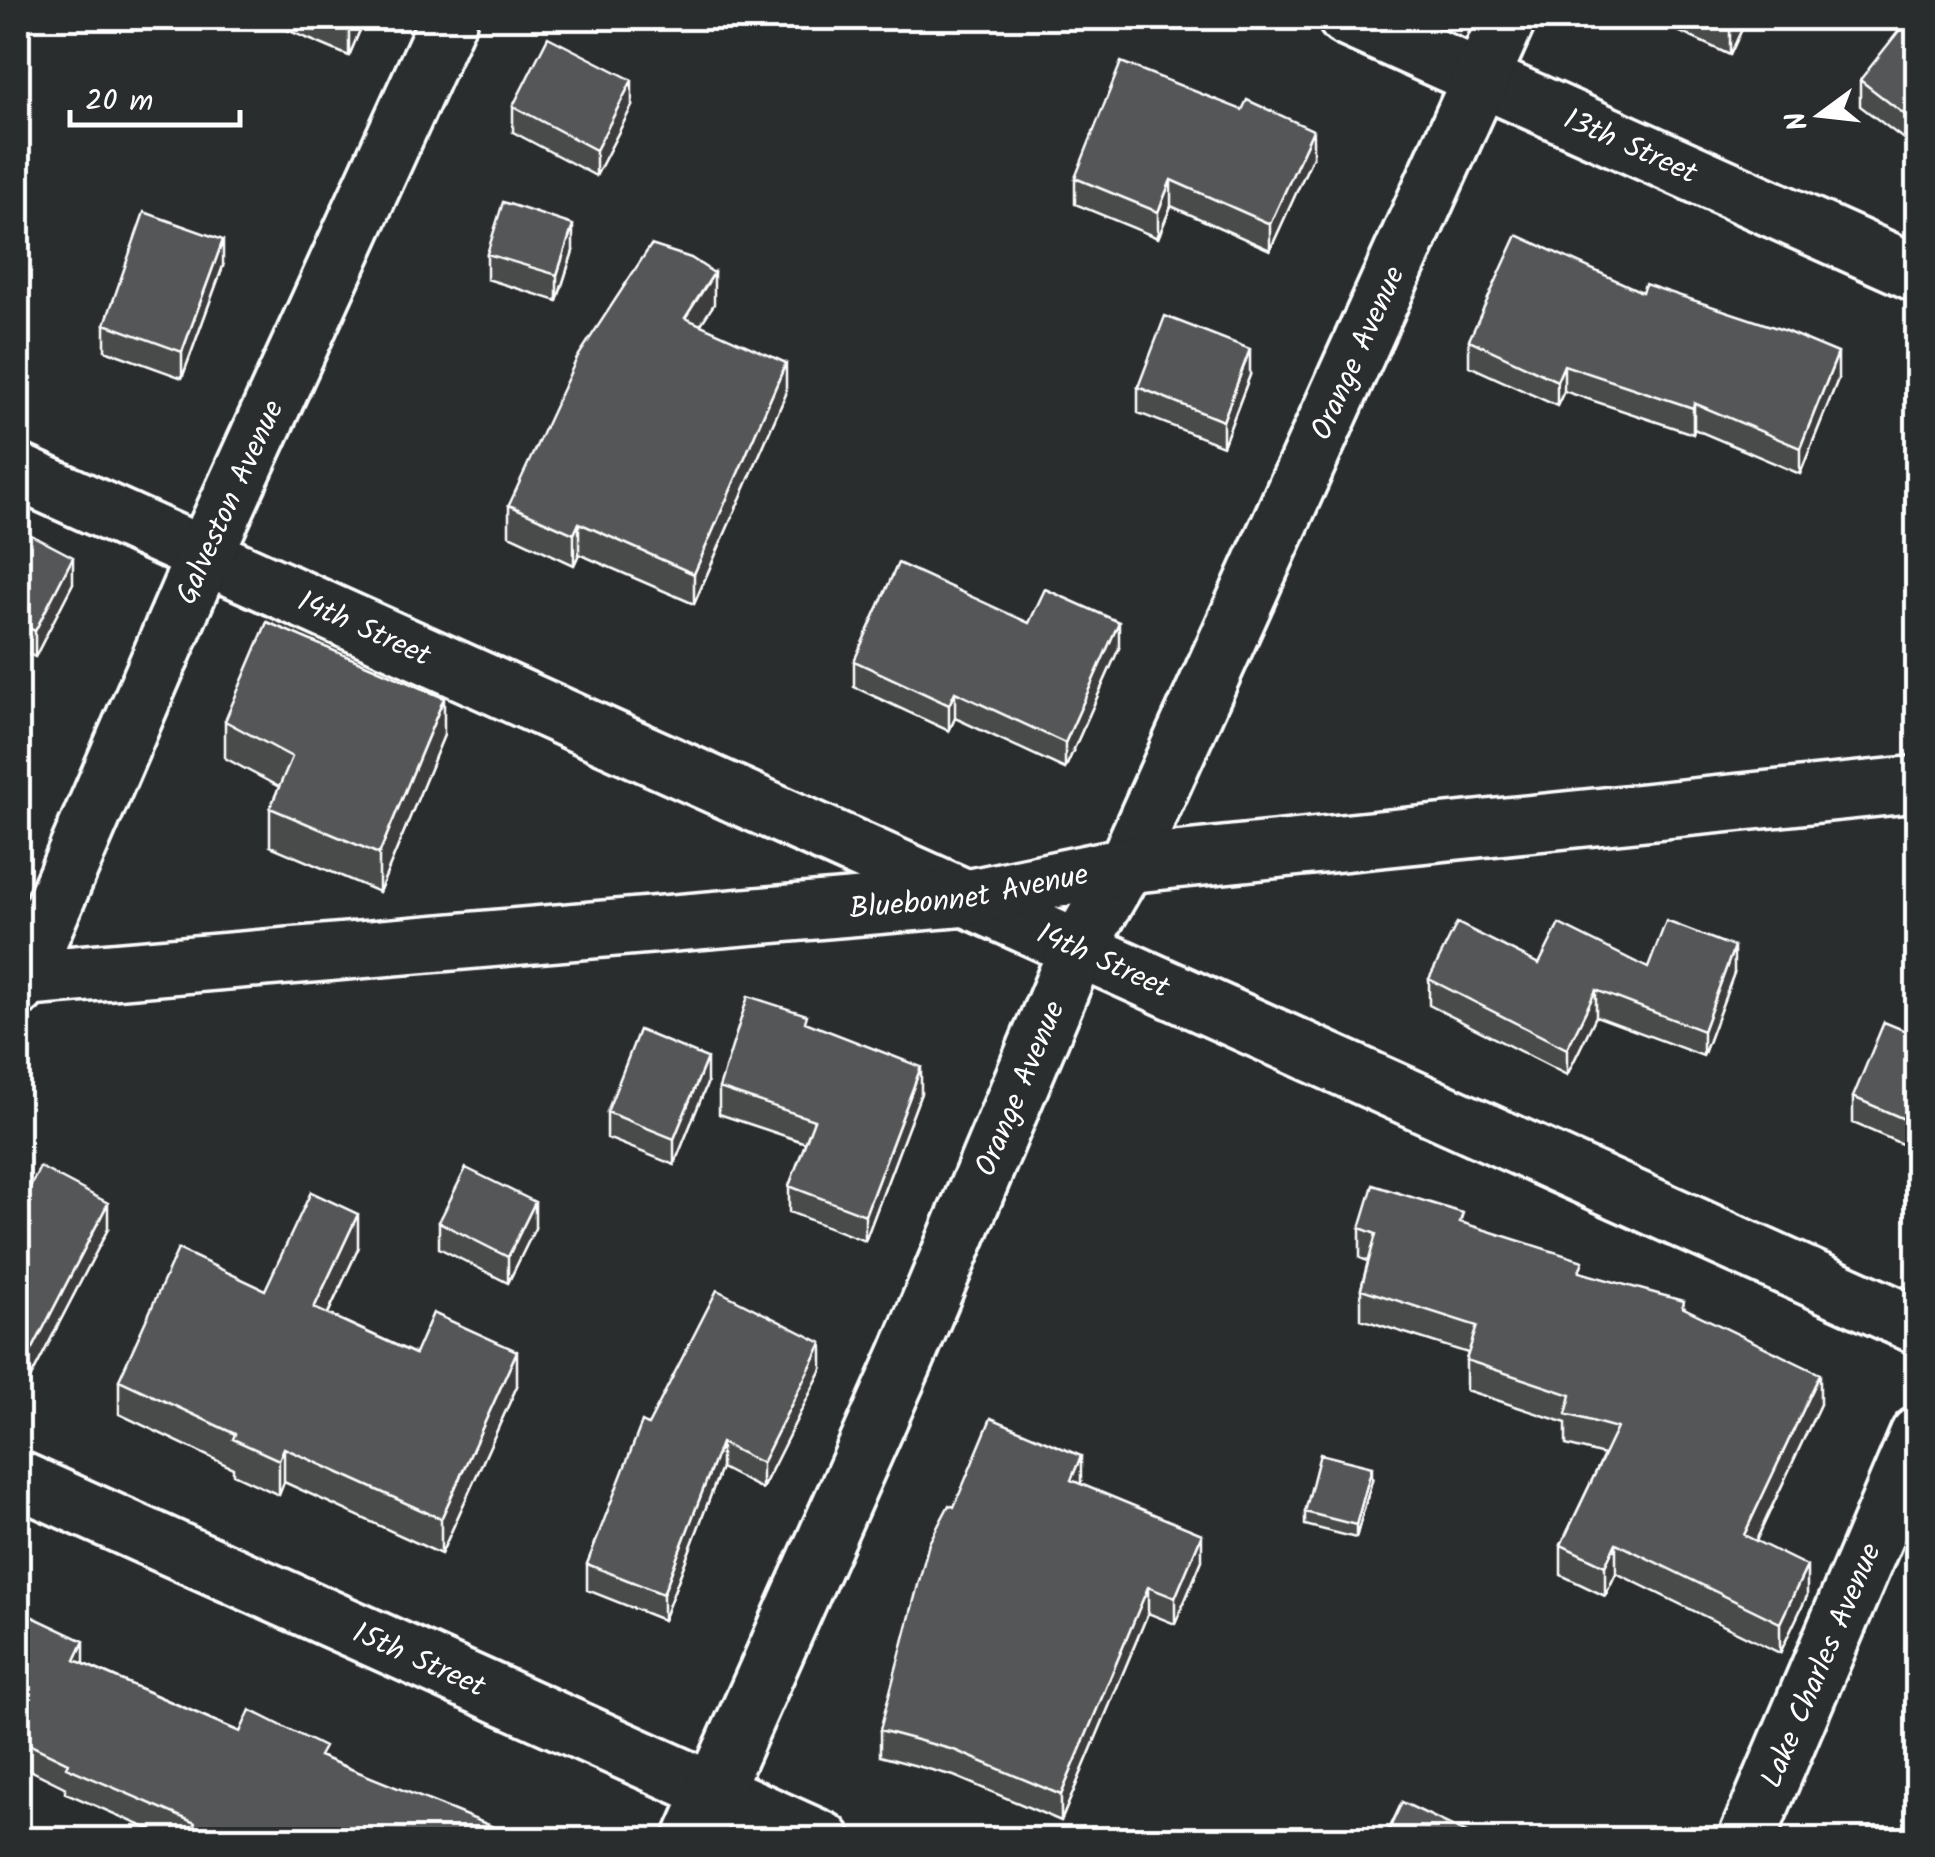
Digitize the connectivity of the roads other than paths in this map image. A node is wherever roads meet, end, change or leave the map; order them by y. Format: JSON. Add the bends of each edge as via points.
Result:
{"nodes":[{"id":1,"x":449,"y":18,"type":"edge"},
{"id":2,"x":1346,"y":18,"type":"edge"},
{"id":3,"x":1508,"y":18,"type":"edge"},
{"id":4,"x":1480,"y":77,"type":"junction"},
{"id":5,"x":1918,"y":274,"type":"edge"},
{"id":6,"x":18,"y":472,"type":"edge"},
{"id":7,"x":204,"y":556,"type":"junction"},
{"id":8,"x":1918,"y":784,"type":"edge"},
{"id":9,"x":1126,"y":865,"type":"junction"},
{"id":10,"x":967,"y":898,"type":"junction"},
{"id":11,"x":1077,"y":950,"type":"junction"},
{"id":12,"x":19,"y":982,"type":"edge"},
{"id":13,"x":1918,"y":1326,"type":"edge"},
{"id":14,"x":1918,"y":1435,"type":"edge"},
{"id":15,"x":18,"y":1479,"type":"edge"},
{"id":16,"x":713,"y":1791,"type":"junction"},
{"id":17,"x":692,"y":1840,"type":"edge"},
{"id":18,"x":822,"y":1840,"type":"edge"},
{"id":19,"x":1746,"y":1840,"type":"edge"}],
"edges":[{"from":1,"to":7,"type":"street","name":"Galveston Avenue"},
{"from":2,"to":4,"type":"street","name":"13th Street"},
{"from":3,"to":4,"type":"street","name":"Orange Avenue"},
{"from":4,"to":5,"type":"street","name":"13th Street"},
{"from":4,"to":9,"type":"street","name":"Orange Avenue"},
{"from":6,"to":7,"type":"street","name":"14th Street"},
{"from":7,"to":10,"type":"street","name":"14th Street"},
{"from":7,"to":12,"type":"street","name":"Galveston Avenue"},
{"from":8,"to":9,"type":"street","name":"Bluebonnet Avenue"},
{"from":9,"to":10,"type":"street","name":"Bluebonnet Avenue"},
{"from":9,"to":11,"type":"street","name":"Orange Avenue"},
{"from":10,"to":11,"type":"street","name":"14th Street"},
{"from":10,"to":12,"type":"street","name":"Bluebonnet Avenue"},
{"from":11,"to":13,"type":"street","name":"14th Street"},
{"from":11,"to":16,"type":"street","name":"Orange Avenue","via":[[907,1356]]},
{"from":14,"to":19,"type":"street","name":"Lake Charles Avenue"},
{"from":15,"to":16,"type":"street","name":"15th Street"},
{"from":16,"to":17,"type":"street","name":"Orange Avenue"},
{"from":16,"to":18,"type":"street","name":"15th Street"}]}
